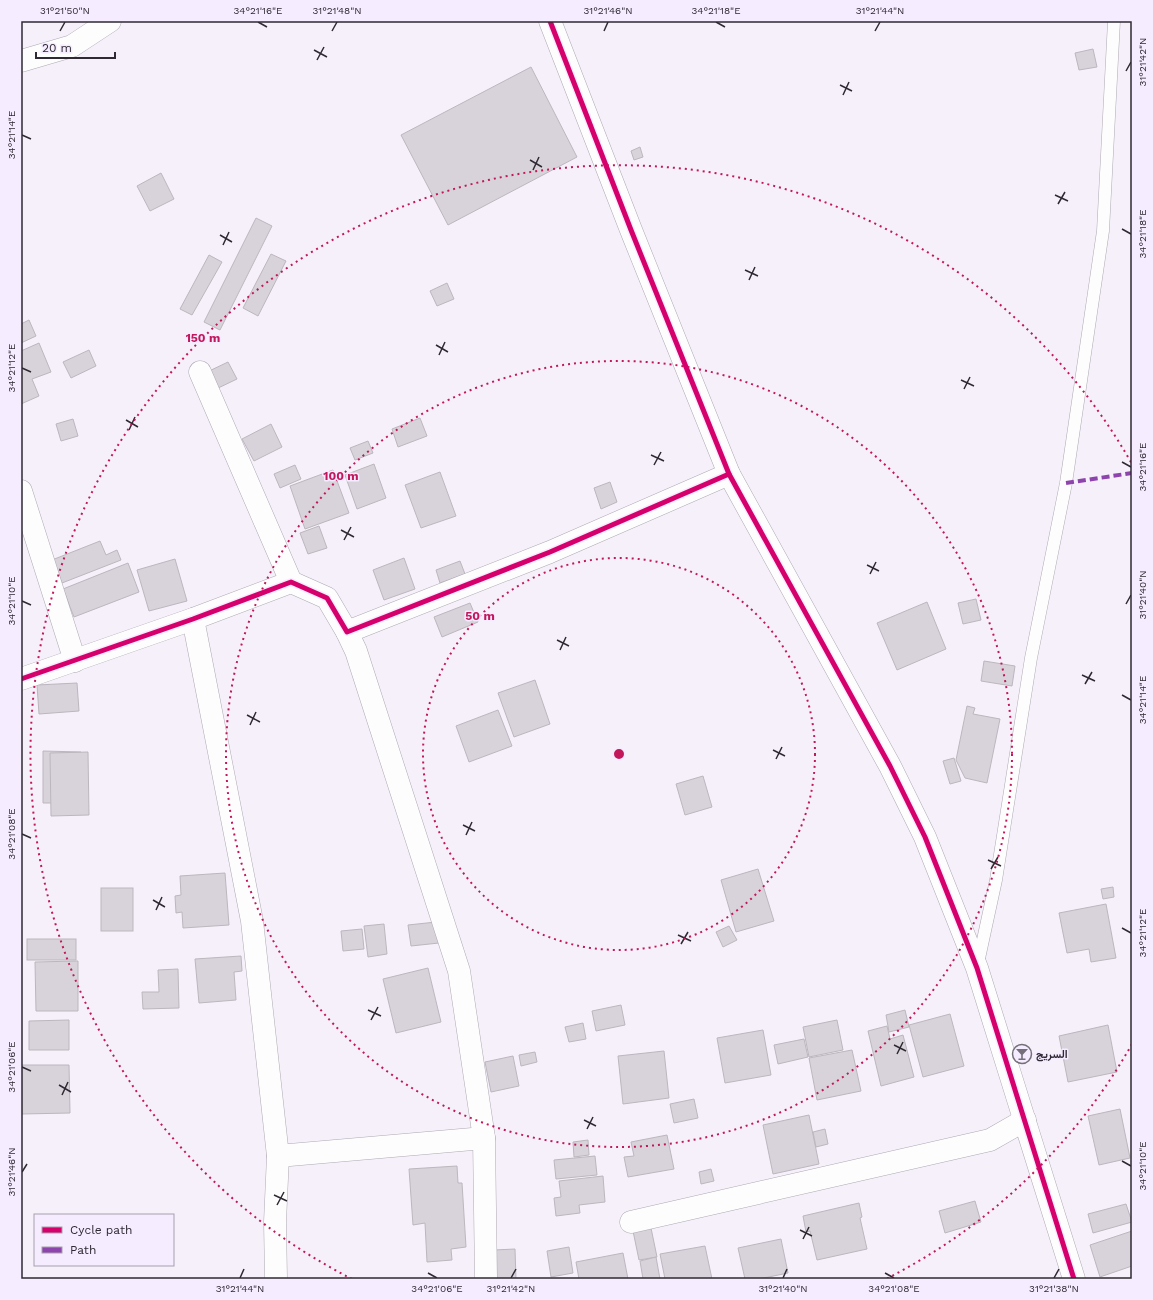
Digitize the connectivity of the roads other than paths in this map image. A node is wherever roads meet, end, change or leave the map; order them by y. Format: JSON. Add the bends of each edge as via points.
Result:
{"nodes":[{"id":1,"x":110,"y":21,"type":"edge"},
{"id":2,"x":550,"y":21,"type":"edge"},
{"id":3,"x":1114,"y":21,"type":"edge"},
{"id":4,"x":21,"y":61,"type":"edge"},
{"id":5,"x":200,"y":372,"type":"dead end"},
{"id":6,"x":728,"y":474,"type":"junction"},
{"id":7,"x":21,"y":491,"type":"edge"},
{"id":8,"x":291,"y":582,"type":"junction"},
{"id":9,"x":193,"y":619,"type":"junction"},
{"id":10,"x":347,"y":632,"type":"junction"},
{"id":11,"x":75,"y":661,"type":"junction"},
{"id":12,"x":21,"y":679,"type":"edge"},
{"id":13,"x":976,"y":968,"type":"junction"},
{"id":14,"x":1025,"y":1120,"type":"junction"},
{"id":15,"x":484,"y":1138,"type":"junction"},
{"id":16,"x":278,"y":1156,"type":"junction"},
{"id":17,"x":631,"y":1222,"type":"dead end"},
{"id":18,"x":276,"y":1279,"type":"edge"},
{"id":19,"x":486,"y":1279,"type":"edge"},
{"id":20,"x":1074,"y":1279,"type":"edge"}],
"edges":[{"from":1,"to":4,"type":"street","via":[[72,46]]},
{"from":2,"to":6,"type":"street"},
{"from":3,"to":13,"type":"lane","via":[[1103,231],[1066,483],[1031,658],[996,880]]},
{"from":5,"to":8,"type":"street"},
{"from":6,"to":10,"type":"street","via":[[550,552]]},
{"from":6,"to":13,"type":"street","via":[[890,766],[925,837]]},
{"from":7,"to":11,"type":"street"},
{"from":8,"to":9,"type":"street"},
{"from":8,"to":10,"type":"street","via":[[327,598]]},
{"from":9,"to":11,"type":"street"},
{"from":9,"to":16,"type":"street","via":[[252,921]]},
{"from":10,"to":15,"type":"street","via":[[356,651],[459,971]]},
{"from":11,"to":12,"type":"street"},
{"from":13,"to":14,"type":"street"},
{"from":14,"to":17,"type":"street","via":[[990,1140]]},
{"from":14,"to":20,"type":"street"},
{"from":15,"to":16,"type":"street"},
{"from":15,"to":19,"type":"street"},
{"from":16,"to":18,"type":"street"}]}
